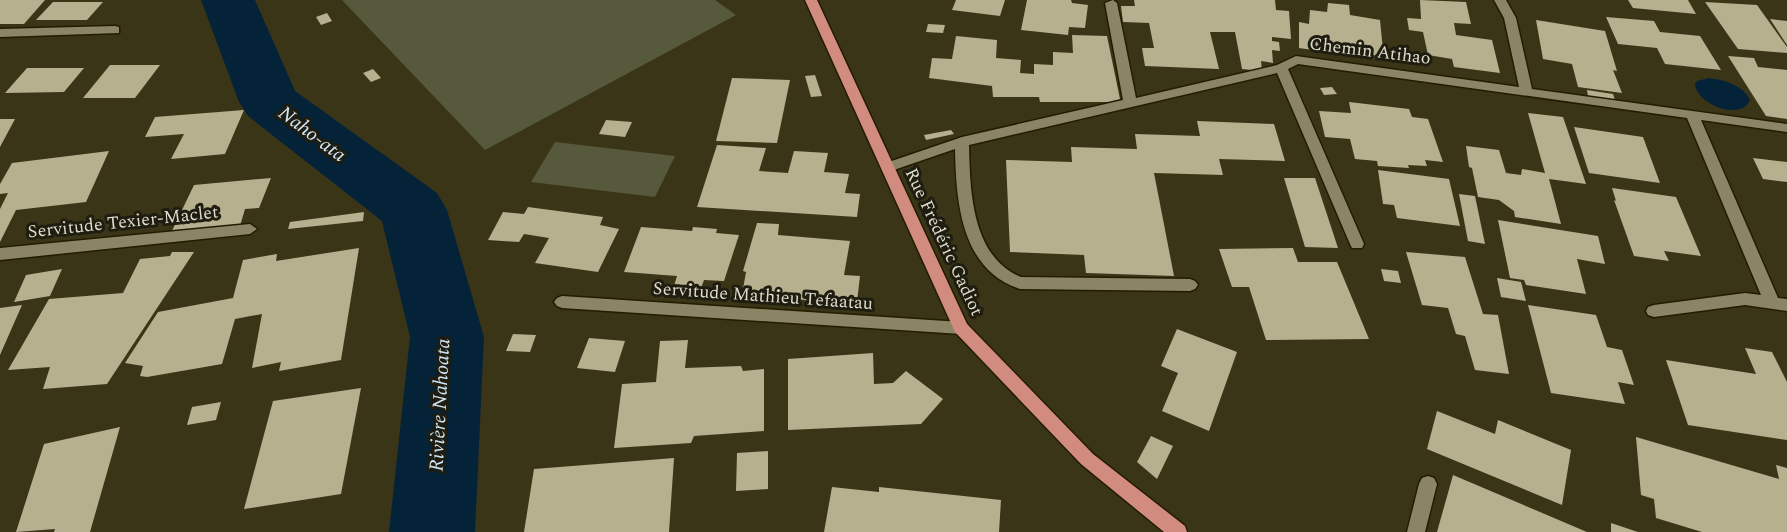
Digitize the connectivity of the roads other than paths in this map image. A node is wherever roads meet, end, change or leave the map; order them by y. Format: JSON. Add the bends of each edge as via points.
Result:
{"nodes":[{"id":1,"x":811,"y":0,"type":"edge"},
{"id":2,"x":1500,"y":0,"type":"edge"},
{"id":3,"x":1111,"y":3,"type":"dead end"},
{"id":4,"x":115,"y":30,"type":"dead end"},
{"id":5,"x":0,"y":33,"type":"edge"},
{"id":6,"x":1281,"y":68,"type":"junction"},
{"id":7,"x":1526,"y":90,"type":"junction"},
{"id":8,"x":1130,"y":101,"type":"junction"},
{"id":9,"x":1692,"y":115,"type":"junction"},
{"id":10,"x":1787,"y":128,"type":"edge"},
{"id":11,"x":962,"y":142,"type":"junction"},
{"id":12,"x":888,"y":167,"type":"junction"},
{"id":13,"x":250,"y":229,"type":"dead end"},
{"id":14,"x":1357,"y":244,"type":"dead end"},
{"id":15,"x":0,"y":255,"type":"edge"},
{"id":16,"x":1191,"y":285,"type":"dead end"},
{"id":17,"x":562,"y":302,"type":"dead end"},
{"id":18,"x":1780,"y":303,"type":"edge"},
{"id":19,"x":1654,"y":311,"type":"dead end"},
{"id":20,"x":961,"y":328,"type":"junction"},
{"id":21,"x":1428,"y":484,"type":"dead end"},
{"id":22,"x":1178,"y":532,"type":"edge"},
{"id":23,"x":1416,"y":532,"type":"edge"}],
"edges":[{"from":1,"to":12,"type":"main road","name":"Rue Frédéric Gadiot"},
{"from":2,"to":7,"type":"street","via":[[1510,18]]},
{"from":3,"to":8,"type":"street"},
{"from":4,"to":5,"type":"street"},
{"from":6,"to":7,"type":"street","name":"Chemin Atihao","via":[[1296,60]]},
{"from":6,"to":8,"type":"street","name":"Chemin Atihao"},
{"from":6,"to":14,"type":"street"},
{"from":7,"to":9,"type":"street","name":"Chemin Atihao"},
{"from":8,"to":11,"type":"street","name":"Chemin Atihao"},
{"from":9,"to":10,"type":"street","name":"Chemin Atihao"},
{"from":9,"to":18,"type":"street"},
{"from":11,"to":12,"type":"street","name":"Chemin Atihao"},
{"from":11,"to":16,"type":"street","via":[[969,219],[986,258],[998,273],[1020,283]]},
{"from":12,"to":20,"type":"main road","name":"Rue Frédéric Gadiot"},
{"from":13,"to":15,"type":"street","name":"Servitude Texier-Maclet"},
{"from":17,"to":20,"type":"street","name":"Servitude Mathieu Tefaatau"},
{"from":18,"to":19,"type":"street","via":[[1745,299]]},
{"from":20,"to":22,"type":"main road","name":"Rue Frédéric Gadiot","via":[[1087,459]]},
{"from":21,"to":23,"type":"street"}]}
